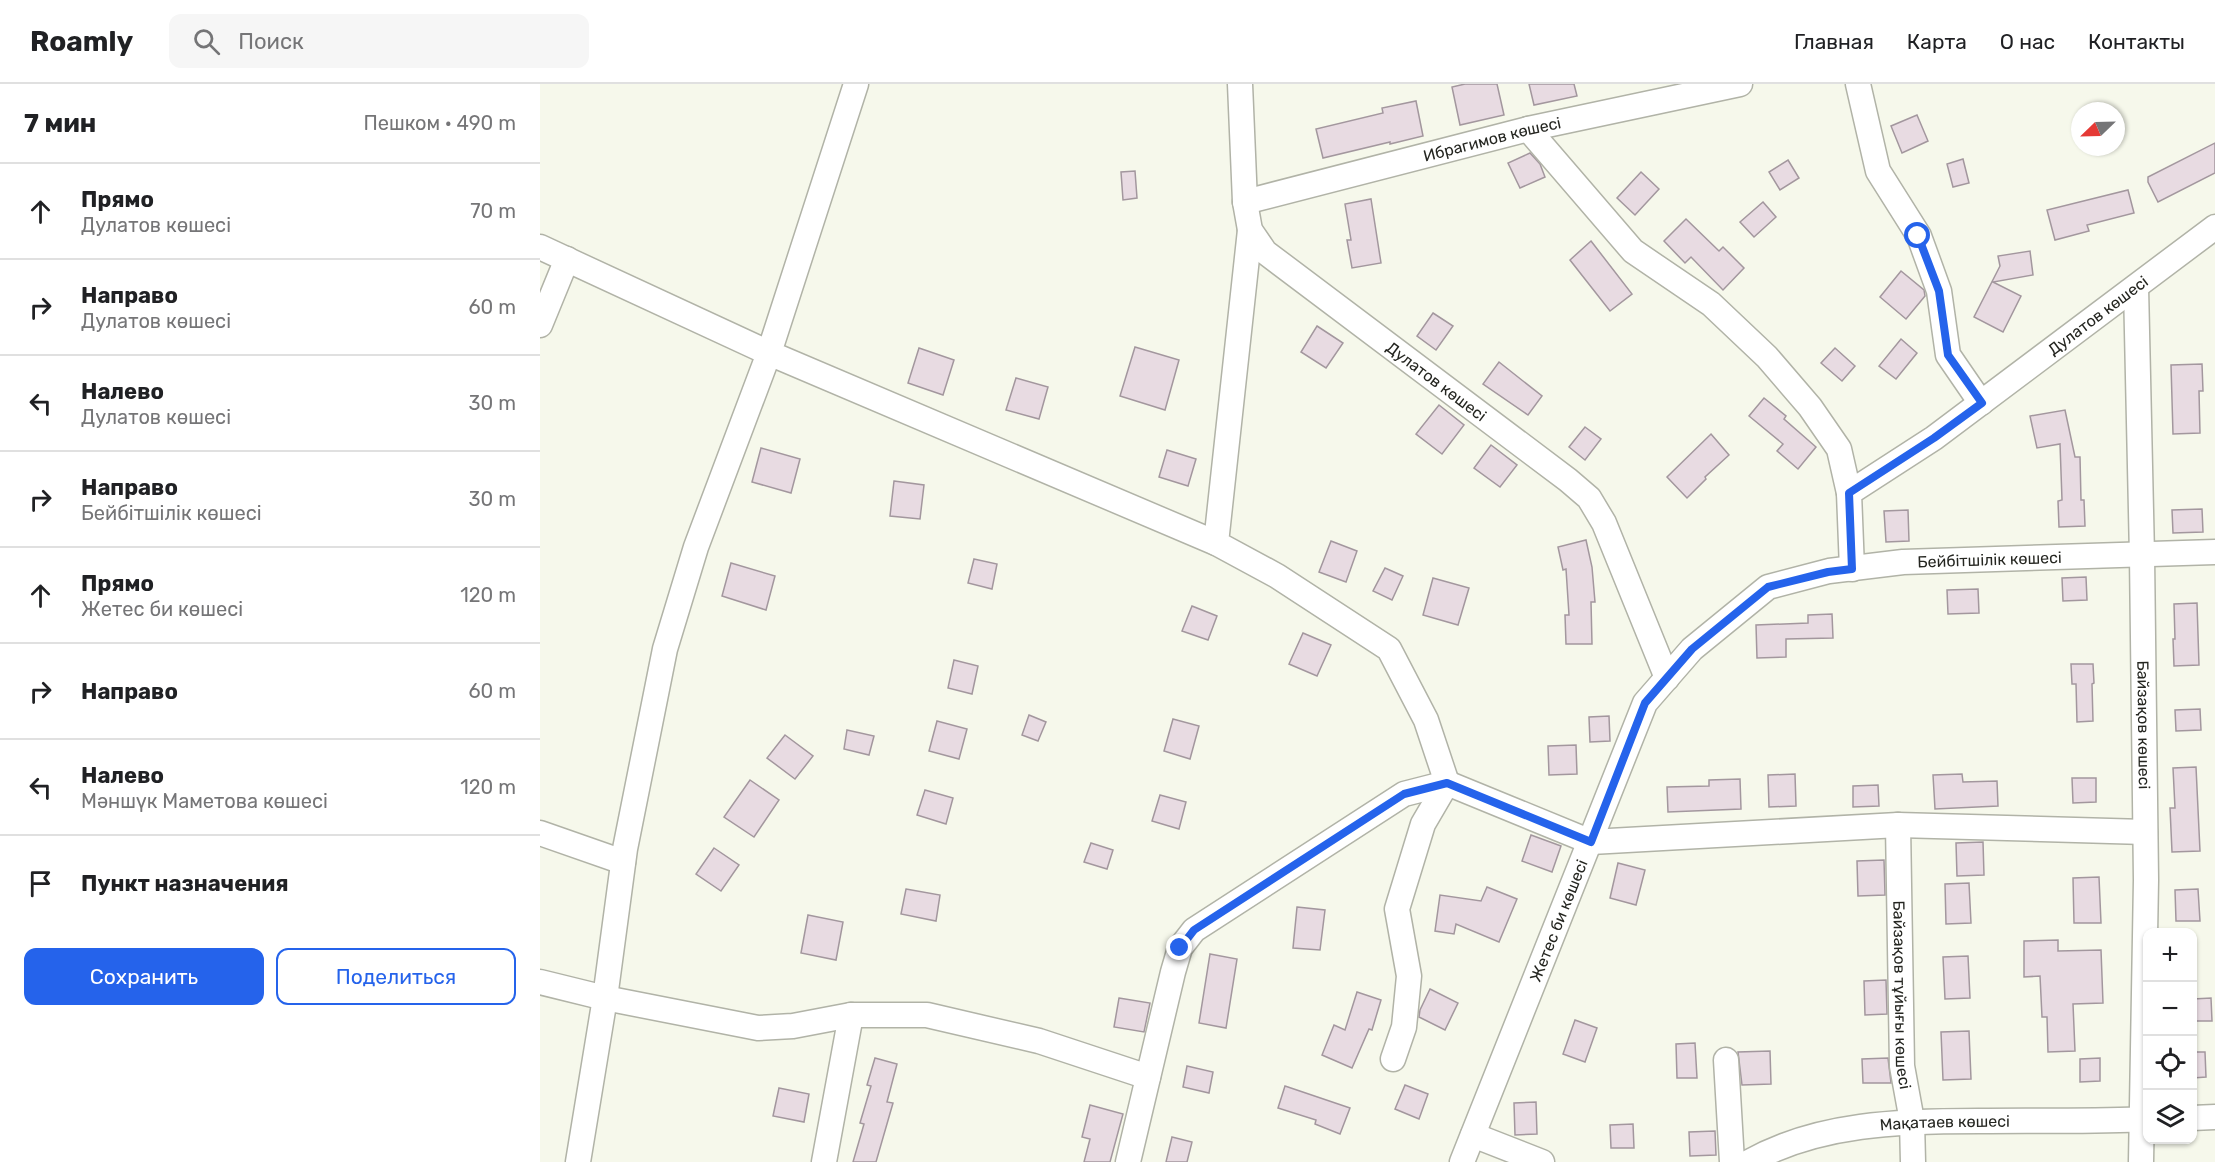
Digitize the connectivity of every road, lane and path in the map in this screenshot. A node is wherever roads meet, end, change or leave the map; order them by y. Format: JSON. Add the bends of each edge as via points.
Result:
{"nodes":[{"id":1,"x":855,"y":84,"type":"edge"},
{"id":2,"x":1240,"y":84,"type":"edge"},
{"id":3,"x":1740,"y":84,"type":"edge"},
{"id":4,"x":1858,"y":84,"type":"edge"},
{"id":5,"x":1528,"y":129,"type":"junction"},
{"id":6,"x":1245,"y":202,"type":"junction"},
{"id":7,"x":2215,"y":227,"type":"edge"},
{"id":8,"x":1250,"y":230,"type":"junction"},
{"id":9,"x":540,"y":246,"type":"edge"},
{"id":10,"x":567,"y":259,"type":"junction"},
{"id":11,"x":2136,"y":287,"type":"junction"},
{"id":12,"x":540,"y":325,"type":"edge"},
{"id":13,"x":769,"y":353,"type":"junction"},
{"id":14,"x":1982,"y":403,"type":"junction"},
{"id":15,"x":1849,"y":493,"type":"junction"},
{"id":16,"x":1216,"y":543,"type":"junction"},
{"id":17,"x":2215,"y":552,"type":"edge"},
{"id":18,"x":2142,"y":556,"type":"junction"},
{"id":19,"x":1852,"y":569,"type":"junction"},
{"id":20,"x":1768,"y":587,"type":"joint"},
{"id":21,"x":1667,"y":678,"type":"junction"},
{"id":22,"x":1447,"y":783,"type":"junction"},
{"id":23,"x":1898,"y":825,"type":"junction"},
{"id":24,"x":2145,"y":832,"type":"junction"},
{"id":25,"x":540,"y":833,"type":"edge"},
{"id":26,"x":1591,"y":842,"type":"junction"},
{"id":27,"x":623,"y":862,"type":"junction"},
{"id":28,"x":540,"y":982,"type":"edge"},
{"id":29,"x":604,"y":998,"type":"junction"},
{"id":30,"x":851,"y":1015,"type":"junction"},
{"id":31,"x":1394,"y":1059,"type":"dead end"},
{"id":32,"x":1726,"y":1060,"type":"dead end"},
{"id":33,"x":1148,"y":1077,"type":"junction"},
{"id":34,"x":2144,"y":1090,"type":"edge"},
{"id":35,"x":2215,"y":1117,"type":"edge"},
{"id":36,"x":2197,"y":1118,"type":"edge"},
{"id":37,"x":2143,"y":1119,"type":"edge"},
{"id":38,"x":1912,"y":1121,"type":"junction"},
{"id":39,"x":2143,"y":1133,"type":"edge"},
{"id":40,"x":1473,"y":1135,"type":"junction"},
{"id":41,"x":578,"y":1162,"type":"edge"},
{"id":42,"x":824,"y":1162,"type":"edge"},
{"id":43,"x":1128,"y":1162,"type":"edge"},
{"id":44,"x":1462,"y":1162,"type":"edge"},
{"id":45,"x":1542,"y":1162,"type":"edge"},
{"id":46,"x":1732,"y":1162,"type":"edge"},
{"id":47,"x":1749,"y":1162,"type":"edge"},
{"id":48,"x":1913,"y":1162,"type":"edge"},
{"id":49,"x":2141,"y":1162,"type":"edge"}],
"edges":[{"from":1,"to":13,"type":"street"},
{"from":2,"to":6,"type":"street","name":"Дулатов көшесі"},
{"from":3,"to":5,"type":"street","name":"Ибрагимов көшесі"},
{"from":4,"to":14,"type":"street","via":[[1878,171],[1918,236],[1939,291],[1948,355]]},
{"from":5,"to":6,"type":"street","name":"Ибрагимов көшесі"},
{"from":5,"to":15,"type":"street","via":[[1633,250],[1711,304],[1767,357],[1810,407],[1839,449]]},
{"from":6,"to":8,"type":"street","name":"Дулатов көшесі"},
{"from":7,"to":11,"type":"street","name":"Дулатов көшесі"},
{"from":8,"to":16,"type":"street"},
{"from":8,"to":21,"type":"street","name":"Дулатов көшесі","via":[[1265,252],[1588,498],[1604,523]]},
{"from":9,"to":10,"type":"street"},
{"from":10,"to":12,"type":"street"},
{"from":10,"to":13,"type":"street"},
{"from":11,"to":14,"type":"street","name":"Дулатов көшесі"},
{"from":11,"to":18,"type":"street","name":"Байзақов көшесі"},
{"from":13,"to":16,"type":"street"},
{"from":13,"to":27,"type":"street","via":[[696,547],[665,649]]},
{"from":14,"to":15,"type":"street","name":"Дулатов көшесі"},
{"from":15,"to":19,"type":"street"},
{"from":16,"to":22,"type":"street","via":[[1277,576],[1389,650],[1426,720]]},
{"from":17,"to":18,"type":"street","name":"Бейбітшілік көшесі"},
{"from":18,"to":19,"type":"street","name":"Бейбітшілік көшесі","via":[[1903,562]]},
{"from":18,"to":24,"type":"street","name":"Байзақов көшесі"},
{"from":19,"to":20,"type":"street","name":"Бейбітшілік көшесі"},
{"from":20,"to":21,"type":"street","name":"Жетес би көшесі","via":[[1692,649]]},
{"from":21,"to":26,"type":"street","name":"Жетес би көшесі","via":[[1645,703]]},
{"from":22,"to":26,"type":"street"},
{"from":22,"to":31,"type":"street","via":[[1423,824],[1397,909],[1409,976],[1404,1027]]},
{"from":22,"to":33,"type":"street","via":[[1404,794],[1194,930],[1180,948]]},
{"from":23,"to":24,"type":"street"},
{"from":23,"to":26,"type":"street"},
{"from":23,"to":38,"type":"street","name":"Байзақов тұйығы көшесі","via":[[1902,1066]]},
{"from":24,"to":34,"type":"street","name":"Байзақов көшесі"},
{"from":25,"to":27,"type":"street"},
{"from":26,"to":40,"type":"street","name":"Жетес би көшесі"},
{"from":27,"to":29,"type":"street"},
{"from":28,"to":29,"type":"street"},
{"from":29,"to":30,"type":"street","via":[[758,1028]]},
{"from":29,"to":41,"type":"street"},
{"from":30,"to":33,"type":"street","via":[[927,1015],[1039,1041]]},
{"from":30,"to":42,"type":"street"},
{"from":32,"to":46,"type":"street"},
{"from":33,"to":43,"type":"street"},
{"from":35,"to":36,"type":"street"},
{"from":37,"to":38,"type":"street","name":"Мақатаев көшесі"},
{"from":38,"to":47,"type":"street","name":"Мақатаев көшесі","via":[[1815,1134]]},
{"from":38,"to":48,"type":"street","name":"Байзақов тұйығы көшесі"},
{"from":39,"to":49,"type":"street","name":"Байзақов көшесі"},
{"from":40,"to":44,"type":"street","name":"Жетес би көшесі"},
{"from":40,"to":45,"type":"street"}]}
